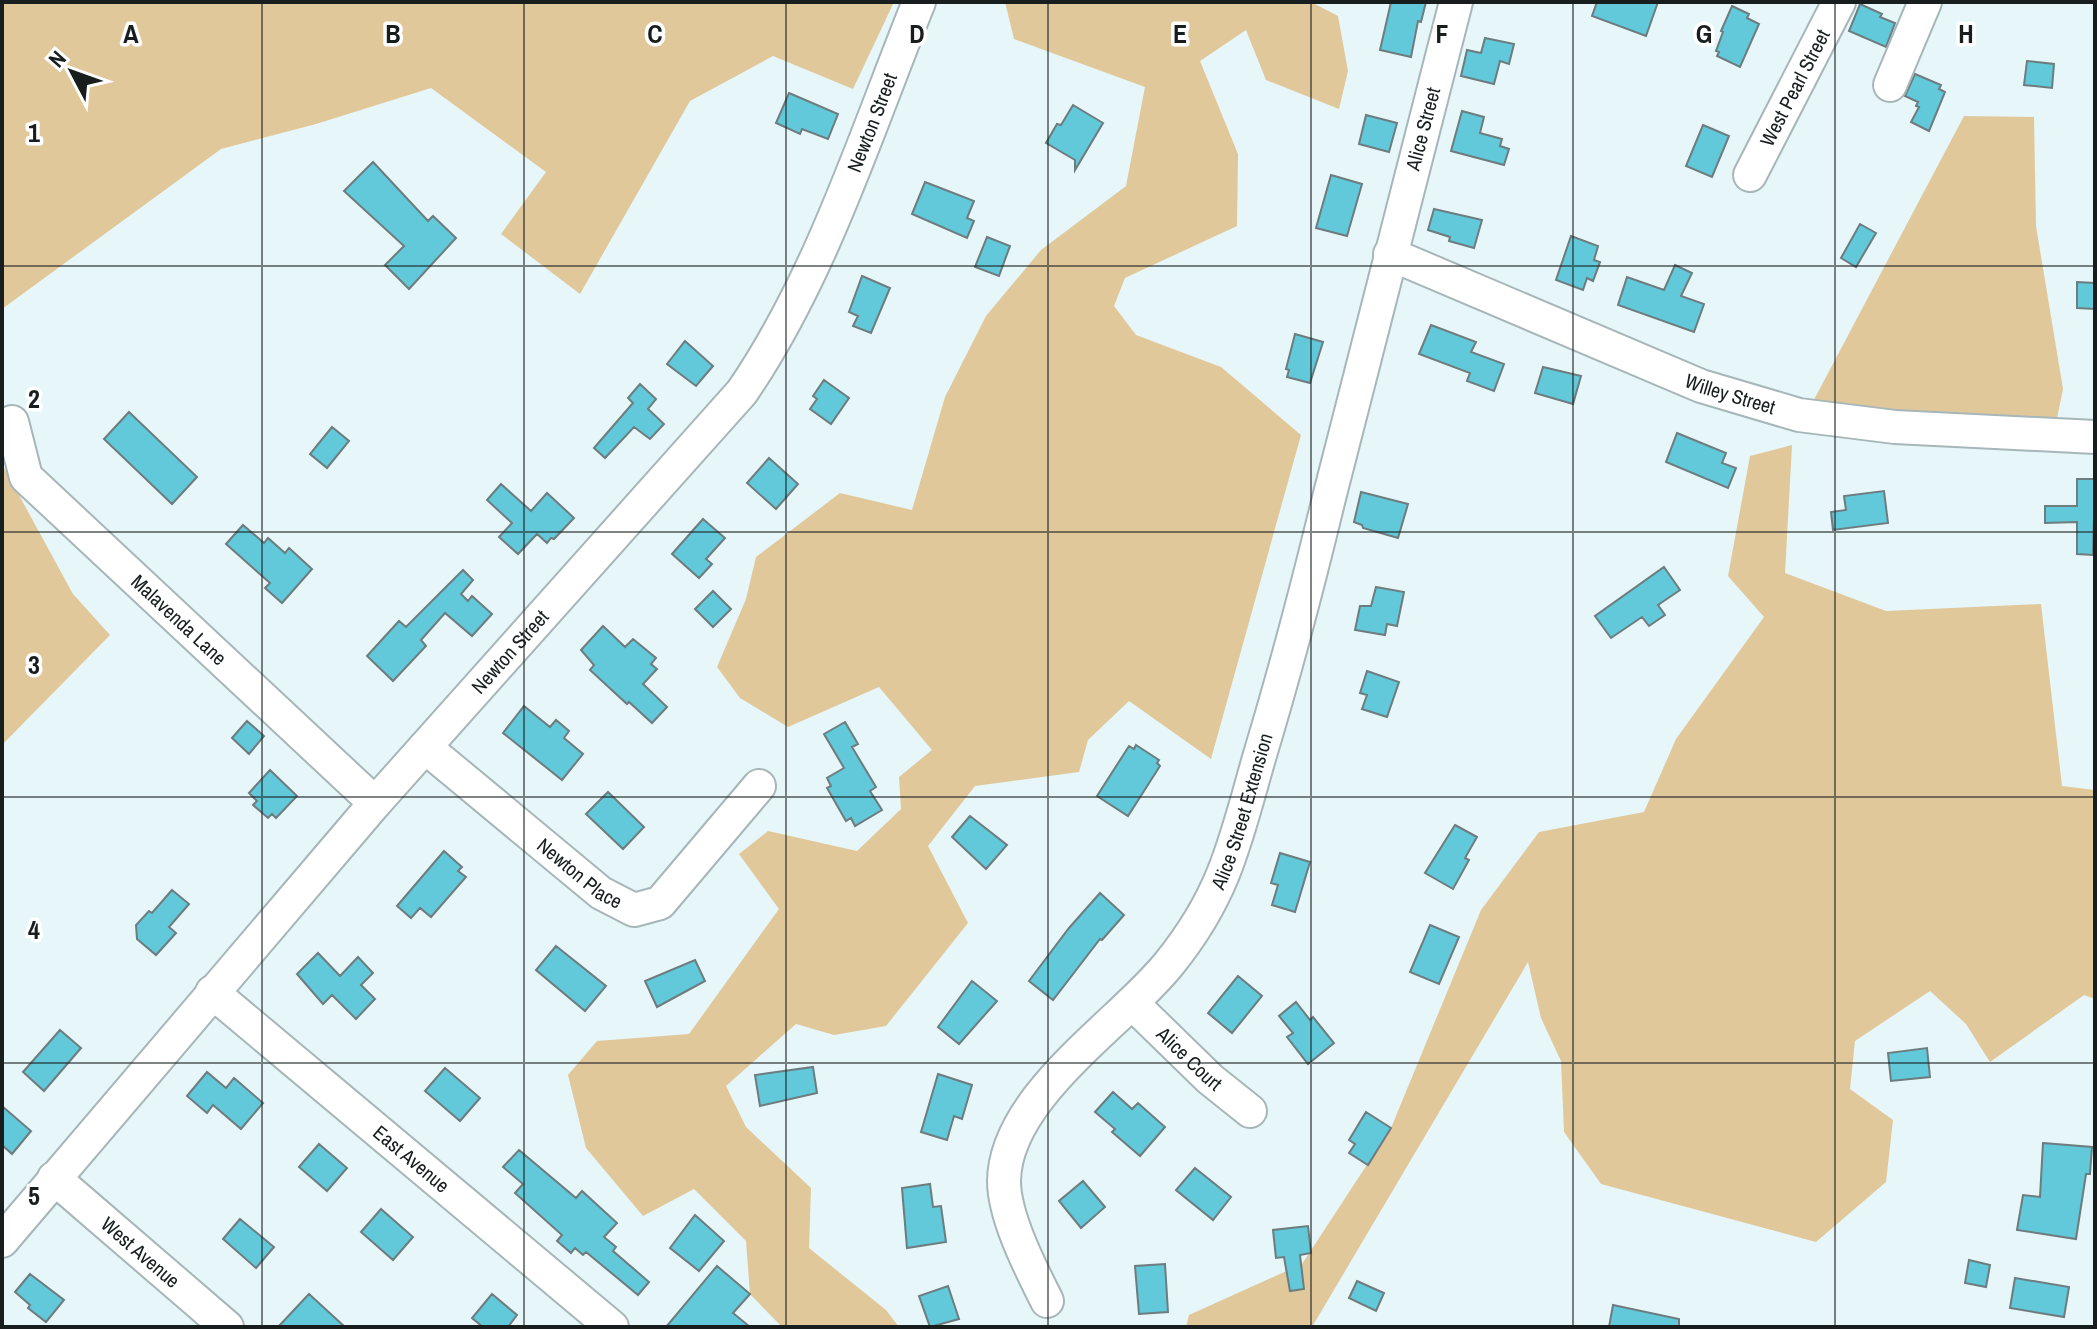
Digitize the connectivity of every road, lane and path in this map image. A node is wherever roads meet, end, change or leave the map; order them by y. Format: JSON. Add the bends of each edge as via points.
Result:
{"nodes":[{"id":1,"x":919,"y":2,"type":"edge"},
{"id":2,"x":1456,"y":2,"type":"edge"},
{"id":3,"x":1839,"y":2,"type":"edge"},
{"id":4,"x":1925,"y":2,"type":"edge"},
{"id":5,"x":1890,"y":85,"type":"dead end"},
{"id":6,"x":1750,"y":175,"type":"dead end"},
{"id":7,"x":1390,"y":254,"type":"junction"},
{"id":8,"x":12,"y":422,"type":"dead end"},
{"id":9,"x":2095,"y":437,"type":"edge"},
{"id":10,"x":425,"y":747,"type":"junction"},
{"id":11,"x":759,"y":786,"type":"dead end"},
{"id":12,"x":375,"y":803,"type":"junction"},
{"id":13,"x":212,"y":992,"type":"junction"},
{"id":14,"x":1132,"y":1003,"type":"junction"},
{"id":15,"x":1250,"y":1111,"type":"dead end"},
{"id":16,"x":54,"y":1178,"type":"junction"},
{"id":17,"x":2,"y":1241,"type":"edge"},
{"id":18,"x":1047,"y":1301,"type":"dead end"},
{"id":19,"x":227,"y":1327,"type":"edge"},
{"id":20,"x":612,"y":1327,"type":"edge"}],
"edges":[{"from":1,"to":10,"type":"street","name":"Newton Street","via":[[826,236],[767,356],[742,392]]},
{"from":2,"to":7,"type":"street","name":"Alice Street"},
{"from":3,"to":6,"type":"street","name":"West Pearl Street"},
{"from":4,"to":5,"type":"street"},
{"from":7,"to":9,"type":"street","name":"Willey Street","via":[[1701,386],[1799,415],[1895,427]]},
{"from":7,"to":14,"type":"street","name":"Alice Street Extension","via":[[1292,647],[1223,874],[1168,965]]},
{"from":8,"to":12,"type":"street","name":"Malavenda Lane","via":[[26,477]]},
{"from":10,"to":11,"type":"street","name":"Newton Place","via":[[601,893],[634,910],[660,903]]},
{"from":10,"to":12,"type":"street","name":"Newton Street"},
{"from":12,"to":13,"type":"street","name":"Newton Street"},
{"from":13,"to":16,"type":"street","name":"Newton Street"},
{"from":13,"to":20,"type":"street","name":"East Avenue"},
{"from":14,"to":15,"type":"street","name":"Alice Court"},
{"from":14,"to":18,"type":"street","name":"Alice Street Extension","via":[[1043,1093],[1005,1168],[1007,1200],[1023,1254]]},
{"from":16,"to":17,"type":"street","name":"Newton Street"},
{"from":16,"to":19,"type":"street","name":"West Avenue"}]}
